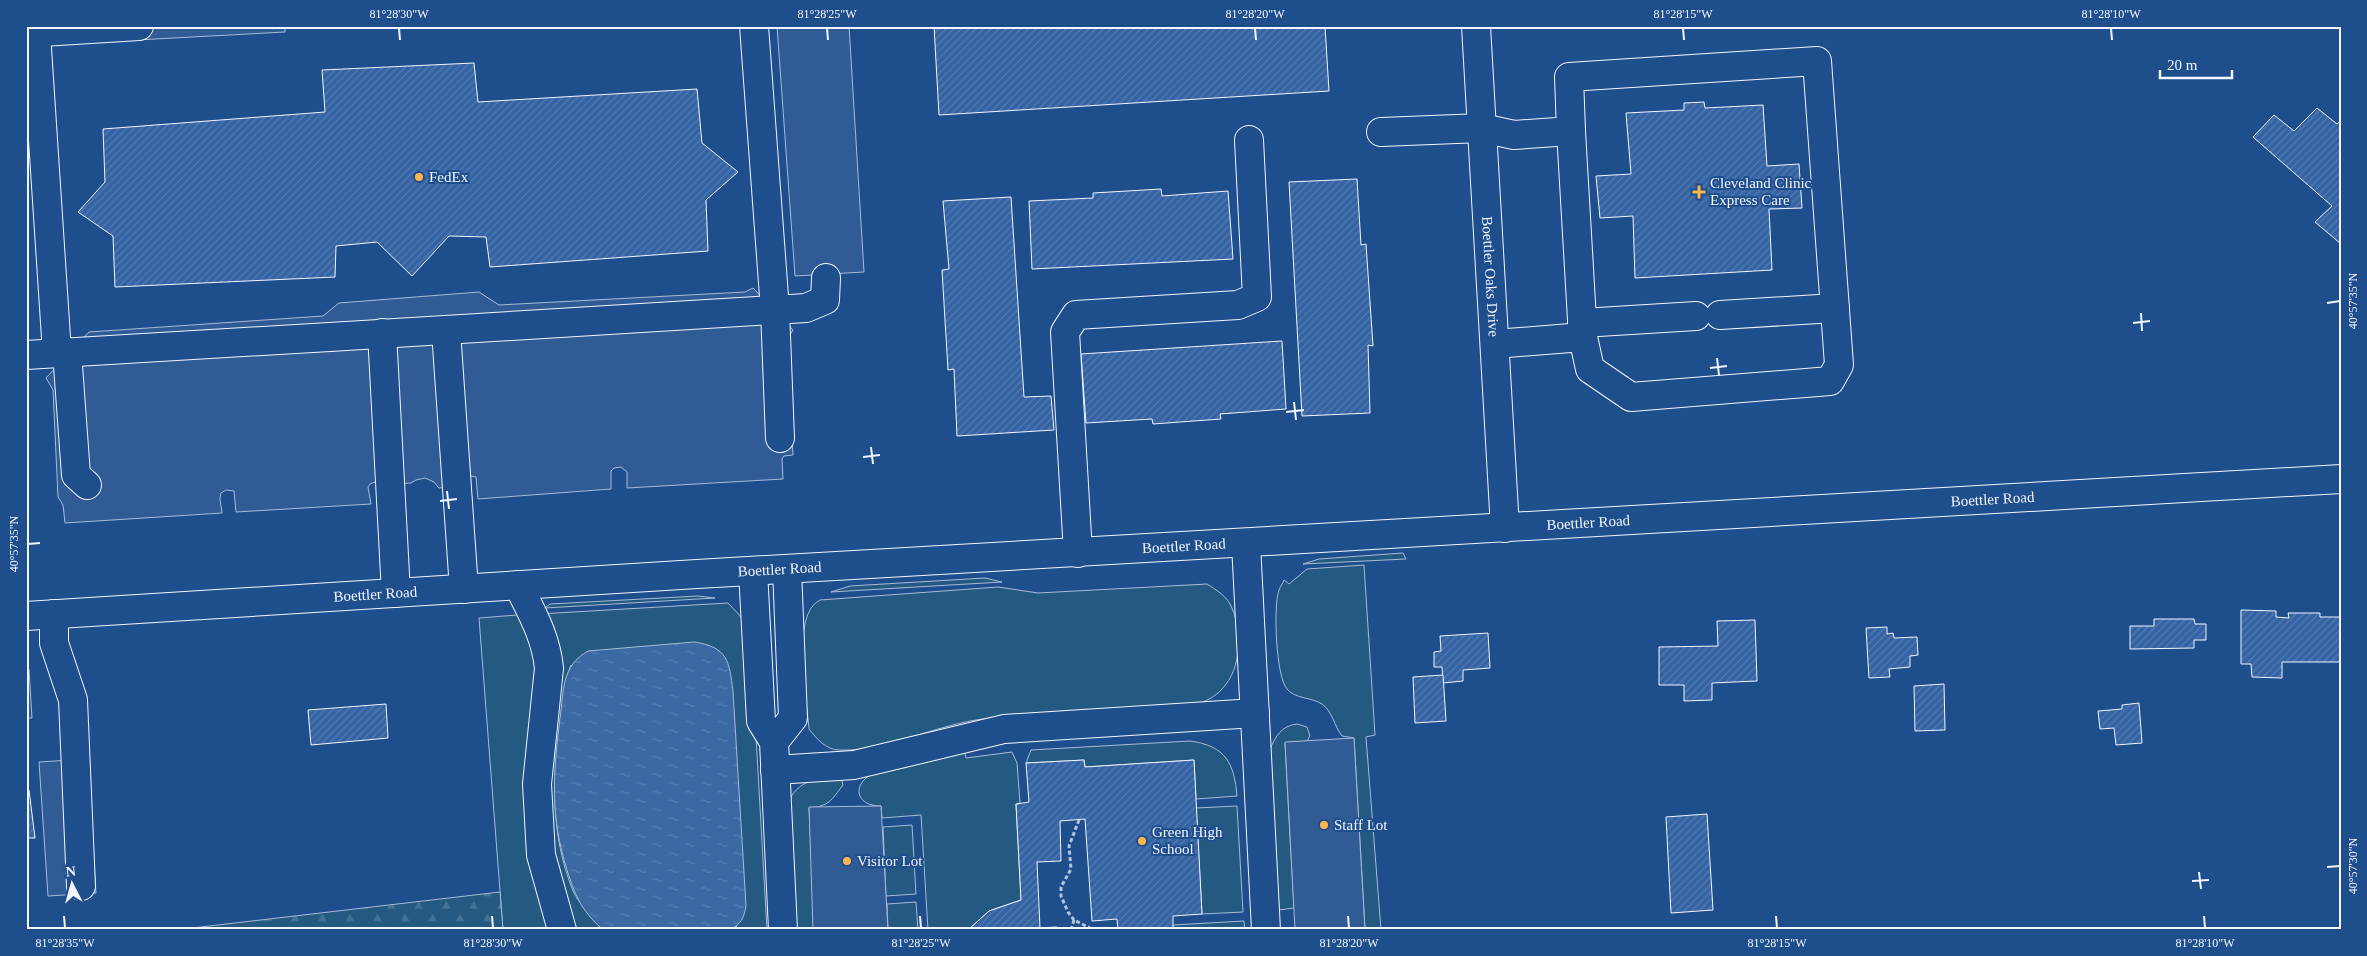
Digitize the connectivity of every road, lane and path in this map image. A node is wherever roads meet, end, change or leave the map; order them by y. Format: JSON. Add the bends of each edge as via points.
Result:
{"nodes":[{"id":1,"x":140,"y":26,"type":"edge"},
{"id":2,"x":754,"y":26,"type":"edge"},
{"id":3,"x":1476,"y":26,"type":"edge"},
{"id":4,"x":31,"y":33,"type":"edge"},
{"id":5,"x":1482,"y":128,"type":"junction"},
{"id":6,"x":1571,"y":131,"type":"junction"},
{"id":7,"x":1381,"y":132,"type":"dead end"},
{"id":8,"x":1249,"y":140,"type":"dead end"},
{"id":9,"x":826,"y":278,"type":"dead end"},
{"id":10,"x":1835,"y":308,"type":"junction"},
{"id":11,"x":775,"y":310,"type":"junction"},
{"id":12,"x":1583,"y":330,"type":"junction"},
{"id":13,"x":446,"y":331,"type":"junction"},
{"id":14,"x":382,"y":333,"type":"junction"},
{"id":15,"x":1495,"y":344,"type":"junction"},
{"id":16,"x":62,"y":352,"type":"junction"},
{"id":17,"x":26,"y":355,"type":"edge"},
{"id":18,"x":780,"y":438,"type":"dead end"},
{"id":19,"x":2341,"y":480,"type":"edge"},
{"id":20,"x":87,"y":485,"type":"dead end"},
{"id":21,"x":1505,"y":528,"type":"junction"},
{"id":22,"x":1246,"y":544,"type":"junction"},
{"id":23,"x":1078,"y":553,"type":"junction"},
{"id":24,"x":787,"y":569,"type":"junction"},
{"id":25,"x":754,"y":571,"type":"junction"},
{"id":26,"x":518,"y":585,"type":"junction"},
{"id":27,"x":464,"y":589,"type":"junction"},
{"id":28,"x":396,"y":593,"type":"junction"},
{"id":29,"x":54,"y":614,"type":"junction"},
{"id":30,"x":26,"y":616,"type":"edge"},
{"id":31,"x":1255,"y":714,"type":"junction"},
{"id":32,"x":774,"y":742,"type":"junction"},
{"id":33,"x":775,"y":770,"type":"junction"},
{"id":34,"x":1079,"y":820,"type":"dead end"},
{"id":35,"x":82,"y":886,"type":"dead end"},
{"id":36,"x":1074,"y":920,"type":"junction"},
{"id":37,"x":562,"y":930,"type":"edge"},
{"id":38,"x":783,"y":930,"type":"edge"},
{"id":39,"x":1071,"y":930,"type":"edge"},
{"id":40,"x":1094,"y":930,"type":"edge"},
{"id":41,"x":1266,"y":930,"type":"edge"}],
"edges":[{"from":1,"to":4,"type":"street"},
{"from":2,"to":11,"type":"street"},
{"from":3,"to":5,"type":"street","name":"Boettler Oaks Drive"},
{"from":4,"to":16,"type":"street"},
{"from":5,"to":6,"type":"street","via":[[1514,135]]},
{"from":5,"to":7,"type":"street"},
{"from":5,"to":15,"type":"street","name":"Boettler Oaks Drive"},
{"from":6,"to":10,"type":"street","via":[[1569,77],[1817,61]]},
{"from":6,"to":12,"type":"street"},
{"from":8,"to":23,"type":"street","via":[[1257,297],[1238,305],[1076,315],[1064,332]]},
{"from":9,"to":11,"type":"street","via":[[825,300],[806,308]]},
{"from":10,"to":12,"type":"street","via":[[1708,315]]},
{"from":10,"to":12,"type":"street","via":[[1839,365],[1830,381],[1631,397],[1590,369]]},
{"from":11,"to":13,"type":"street"},
{"from":11,"to":18,"type":"street"},
{"from":12,"to":15,"type":"street"},
{"from":13,"to":14,"type":"street"},
{"from":13,"to":27,"type":"street"},
{"from":14,"to":16,"type":"street"},
{"from":14,"to":28,"type":"street"},
{"from":15,"to":21,"type":"street","name":"Boettler Oaks Drive"},
{"from":16,"to":17,"type":"street"},
{"from":16,"to":20,"type":"street","via":[[76,475]]},
{"from":19,"to":21,"type":"street","name":"Boettler Road"},
{"from":21,"to":22,"type":"street","name":"Boettler Road"},
{"from":22,"to":23,"type":"street","name":"Boettler Road"},
{"from":22,"to":31,"type":"street"},
{"from":23,"to":24,"type":"street","name":"Boettler Road"},
{"from":24,"to":25,"type":"street","name":"Boettler Road"},
{"from":24,"to":32,"type":"street","via":[[793,718]]},
{"from":25,"to":26,"type":"street","name":"Boettler Road"},
{"from":25,"to":32,"type":"street","via":[[761,721]]},
{"from":26,"to":27,"type":"street","name":"Boettler Road"},
{"from":26,"to":37,"type":"street","via":[[545,639],[548,656],[537,784],[541,855]]},
{"from":27,"to":28,"type":"street","name":"Boettler Road"},
{"from":28,"to":29,"type":"street","name":"Boettler Road"},
{"from":29,"to":30,"type":"street","name":"Boettler Road"},
{"from":29,"to":35,"type":"street","via":[[54,642],[73,700]]},
{"from":31,"to":33,"type":"street","via":[[1004,729],[854,765]]},
{"from":31,"to":41,"type":"street"},
{"from":32,"to":33,"type":"street"},
{"from":33,"to":38,"type":"street"},
{"from":34,"to":36,"type":"path","via":[[1069,846],[1071,868],[1061,887],[1061,896]]},
{"from":36,"to":39,"type":"path"},
{"from":36,"to":40,"type":"path"}]}
